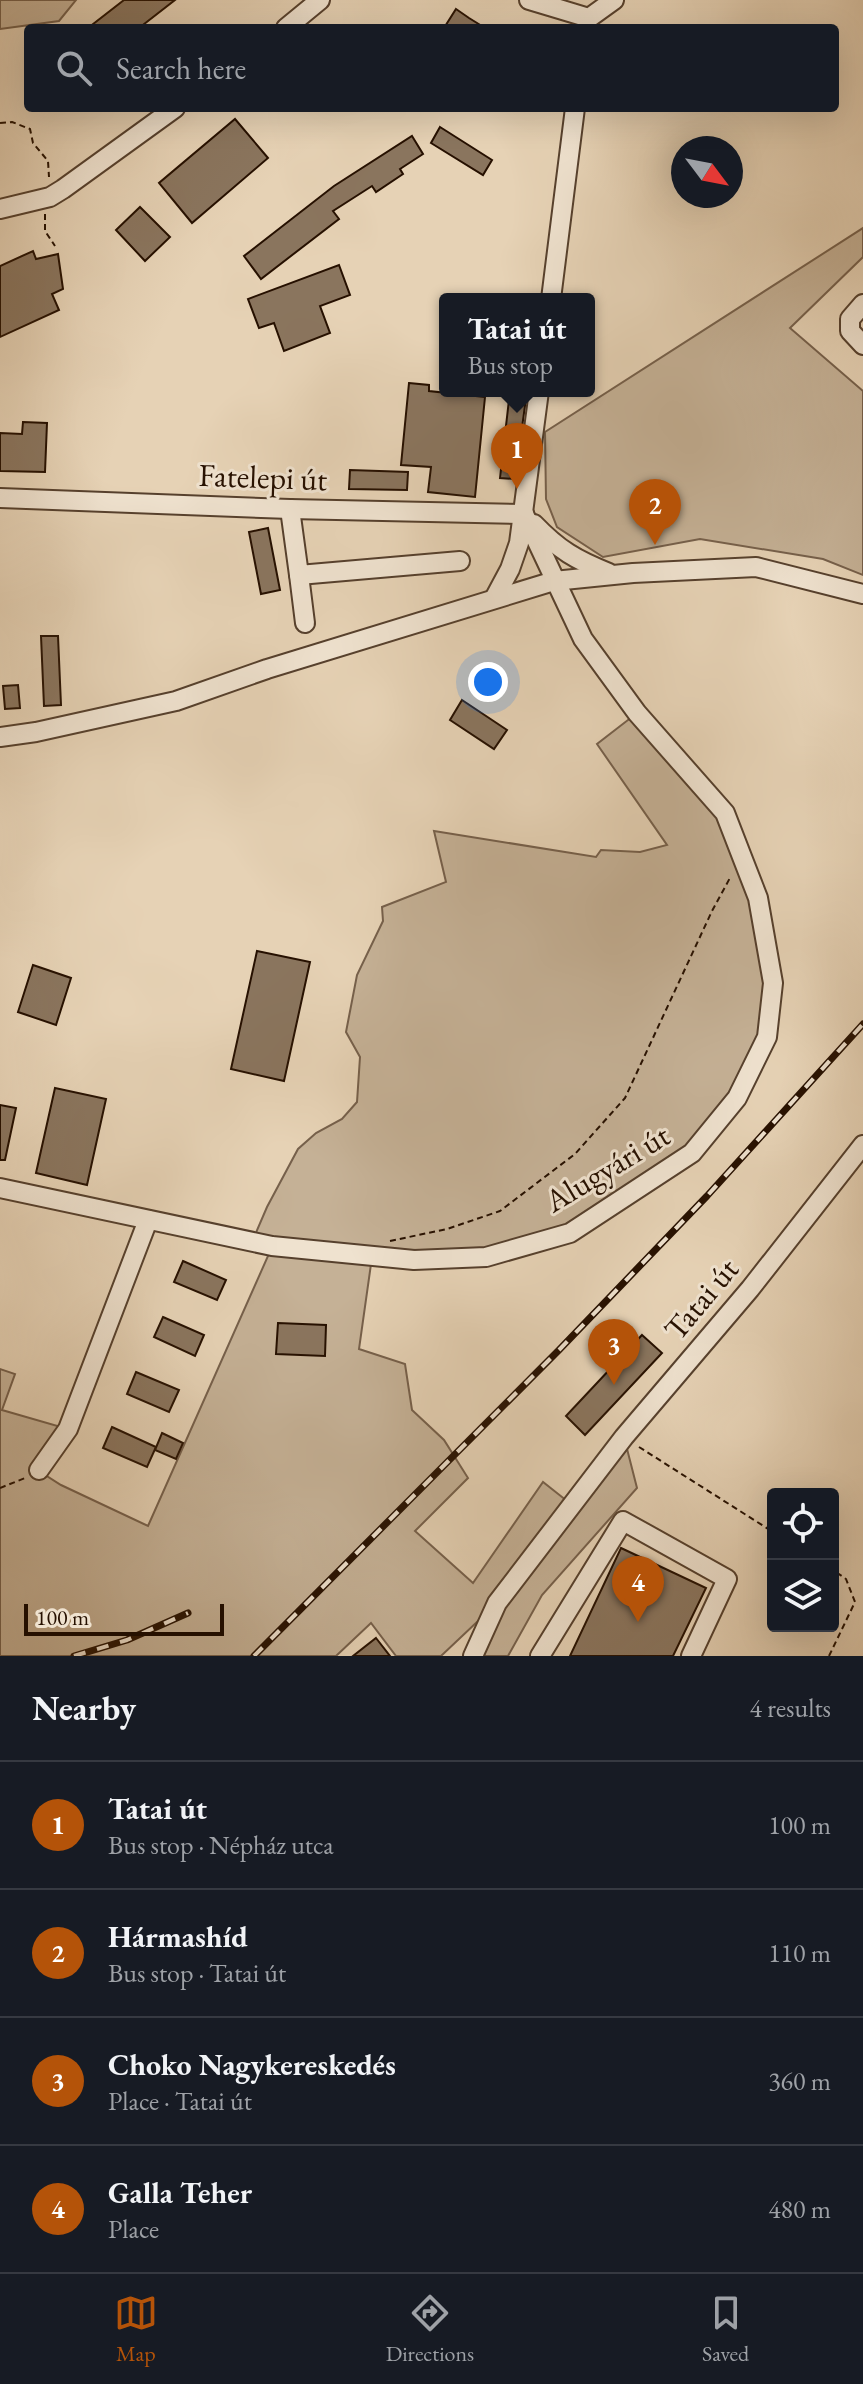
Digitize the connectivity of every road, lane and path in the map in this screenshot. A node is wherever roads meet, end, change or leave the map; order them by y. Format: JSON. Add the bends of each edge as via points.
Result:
{"nodes":[{"id":1,"x":320,"y":0,"type":"edge"},
{"id":2,"x":529,"y":0,"type":"edge"},
{"id":3,"x":614,"y":0,"type":"edge"},
{"id":4,"x":589,"y":15,"type":"edge"},
{"id":5,"x":291,"y":24,"type":"edge"},
{"id":6,"x":169,"y":112,"type":"edge"},
{"id":7,"x":574,"y":112,"type":"edge"},
{"id":8,"x":0,"y":123,"type":"edge"},
{"id":9,"x":50,"y":197,"type":"junction"},
{"id":10,"x":0,"y":209,"type":"edge"},
{"id":11,"x":55,"y":246,"type":"dead end"},
{"id":12,"x":552,"y":293,"type":"edge"},
{"id":13,"x":863,"y":304,"type":"edge"},
{"id":14,"x":863,"y":345,"type":"edge"},
{"id":15,"x":538,"y":397,"type":"edge"},
{"id":16,"x":0,"y":498,"type":"edge"},
{"id":17,"x":290,"y":509,"type":"junction"},
{"id":18,"x":524,"y":514,"type":"junction"},
{"id":19,"x":460,"y":561,"type":"dead end"},
{"id":20,"x":299,"y":575,"type":"junction"},
{"id":21,"x":614,"y":575,"type":"junction"},
{"id":22,"x":554,"y":581,"type":"junction"},
{"id":23,"x":863,"y":594,"type":"edge"},
{"id":24,"x":495,"y":597,"type":"junction"},
{"id":25,"x":305,"y":623,"type":"dead end"},
{"id":26,"x":0,"y":737,"type":"edge"},
{"id":27,"x":743,"y":858,"type":"junction"},
{"id":28,"x":863,"y":1145,"type":"edge"},
{"id":29,"x":0,"y":1188,"type":"edge"},
{"id":30,"x":148,"y":1220,"type":"junction"},
{"id":31,"x":387,"y":1241,"type":"dead end"},
{"id":32,"x":624,"y":1437,"type":"junction"},
{"id":33,"x":39,"y":1470,"type":"joint"},
{"id":34,"x":0,"y":1488,"type":"edge"},
{"id":35,"x":767,"y":1528,"type":"edge"},
{"id":36,"x":839,"y":1574,"type":"edge"},
{"id":37,"x":473,"y":1656,"type":"edge"},
{"id":38,"x":540,"y":1656,"type":"edge"},
{"id":39,"x":691,"y":1656,"type":"edge"},
{"id":40,"x":829,"y":1656,"type":"edge"}],
"edges":[{"from":1,"to":5,"type":"street"},
{"from":2,"to":4,"type":"street"},
{"from":3,"to":4,"type":"street"},
{"from":6,"to":9,"type":"street"},
{"from":7,"to":12,"type":"street"},
{"from":8,"to":9,"type":"path","via":[[30,129],[33,143],[48,161]]},
{"from":9,"to":10,"type":"street"},
{"from":9,"to":11,"type":"path","via":[[45,231]]},
{"from":13,"to":14,"type":"street","via":[[850,319],[850,331]]},
{"from":15,"to":18,"type":"street"},
{"from":16,"to":17,"type":"street","name":"Fatelepi út"},
{"from":17,"to":18,"type":"street","name":"Fatelepi út"},
{"from":17,"to":20,"type":"street"},
{"from":18,"to":21,"type":"street","via":[[558,548]]},
{"from":18,"to":22,"type":"street","name":"Alugyári út"},
{"from":18,"to":24,"type":"street","via":[[510,569]]},
{"from":19,"to":20,"type":"street"},
{"from":20,"to":25,"type":"street"},
{"from":21,"to":22,"type":"street"},
{"from":21,"to":23,"type":"street","via":[[756,567]]},
{"from":22,"to":24,"type":"street"},
{"from":22,"to":27,"type":"street","name":"Alugyári út","via":[[583,639],[615,685],[725,813]]},
{"from":24,"to":26,"type":"street","via":[[176,701]]},
{"from":27,"to":30,"type":"street","name":"Alugyári út","via":[[758,898],[773,983],[767,1037],[737,1098],[692,1153],[570,1233],[486,1257],[414,1260],[272,1246]]},
{"from":27,"to":31,"type":"path","via":[[712,911],[625,1098],[575,1154],[500,1211]]},
{"from":28,"to":32,"type":"street","name":"Tatai út"},
{"from":29,"to":30,"type":"street","name":"Alugyári út"},
{"from":30,"to":33,"type":"street","via":[[68,1429]]},
{"from":32,"to":35,"type":"path"},
{"from":32,"to":37,"type":"street","name":"Tatai út","via":[[497,1603]]},
{"from":33,"to":34,"type":"path"},
{"from":36,"to":40,"type":"path","via":[[855,1602]]},
{"from":38,"to":39,"type":"street","via":[[623,1521],[727,1579]]}]}
